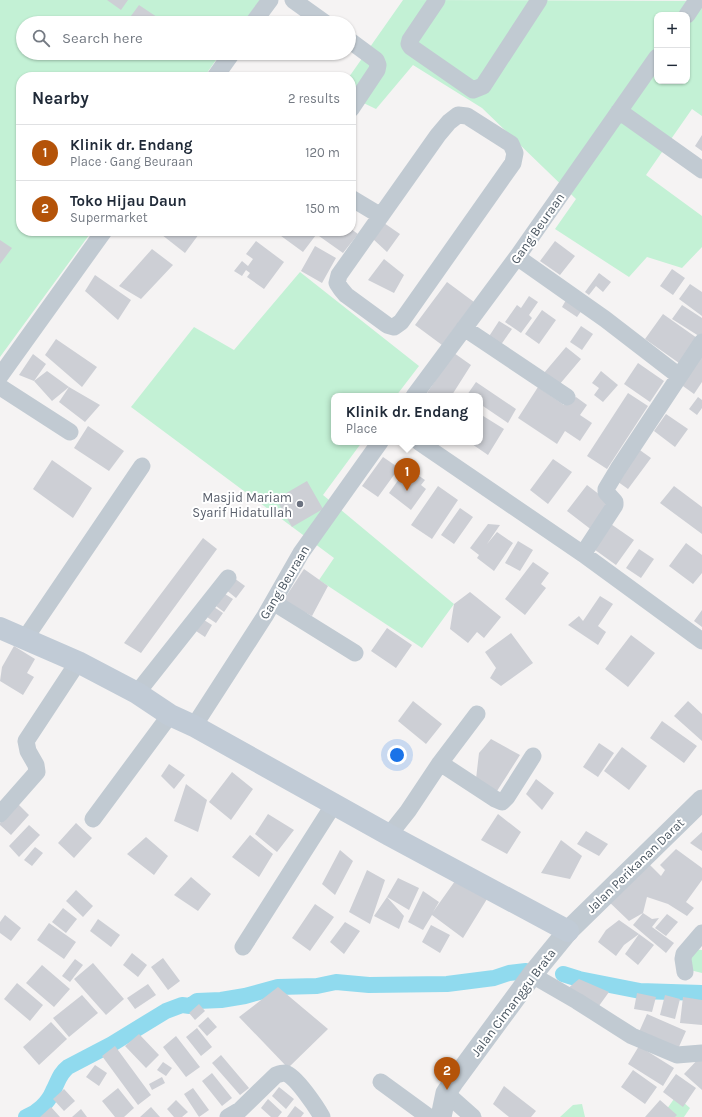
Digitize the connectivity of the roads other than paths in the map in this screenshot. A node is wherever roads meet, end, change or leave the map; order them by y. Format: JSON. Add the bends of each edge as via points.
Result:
{"nodes":[{"id":1,"x":270,"y":0,"type":"edge"},
{"id":2,"x":293,"y":0,"type":"edge"},
{"id":3,"x":437,"y":0,"type":"edge"},
{"id":4,"x":540,"y":0,"type":"edge"},
{"id":5,"x":697,"y":0,"type":"edge"},
{"id":6,"x":689,"y":12,"type":"edge"},
{"id":7,"x":258,"y":16,"type":"edge"},
{"id":8,"x":316,"y":16,"type":"edge"},
{"id":9,"x":356,"y":45,"type":"edge"},
{"id":10,"x":227,"y":60,"type":"edge"},
{"id":11,"x":654,"y":61,"type":"edge"},
{"id":12,"x":219,"y":72,"type":"edge"},
{"id":13,"x":356,"y":102,"type":"edge"},
{"id":14,"x":619,"y":111,"type":"junction"},
{"id":15,"x":702,"y":170,"type":"edge"},
{"id":16,"x":356,"y":201,"type":"edge"},
{"id":17,"x":381,"y":216,"type":"junction"},
{"id":18,"x":100,"y":236,"type":"edge"},
{"id":19,"x":517,"y":257,"type":"junction"},
{"id":20,"x":464,"y":328,"type":"junction"},
{"id":21,"x":702,"y":342,"type":"edge"},
{"id":22,"x":0,"y":376,"type":"edge"},
{"id":23,"x":679,"y":376,"type":"junction"},
{"id":24,"x":0,"y":386,"type":"edge"},
{"id":25,"x":416,"y":393,"type":"edge"},
{"id":26,"x":566,"y":397,"type":"dead end"},
{"id":27,"x":70,"y":432,"type":"dead end"},
{"id":28,"x":378,"y":445,"type":"edge"},
{"id":29,"x":423,"y":445,"type":"edge"},
{"id":30,"x":142,"y":466,"type":"dead end"},
{"id":31,"x":583,"y":554,"type":"junction"},
{"id":32,"x":228,"y":578,"type":"dead end"},
{"id":33,"x":273,"y":602,"type":"junction"},
{"id":34,"x":0,"y":628,"type":"edge"},
{"id":35,"x":24,"y":640,"type":"junction"},
{"id":36,"x":702,"y":641,"type":"edge"},
{"id":37,"x":355,"y":653,"type":"dead end"},
{"id":38,"x":78,"y":662,"type":"junction"},
{"id":39,"x":137,"y":692,"type":"junction"},
{"id":40,"x":477,"y":714,"type":"dead end"},
{"id":41,"x":170,"y":715,"type":"junction"},
{"id":42,"x":194,"y":726,"type":"junction"},
{"id":43,"x":533,"y":756,"type":"dead end"},
{"id":44,"x":440,"y":763,"type":"junction"},
{"id":45,"x":702,"y":800,"type":"edge"},
{"id":46,"x":334,"y":804,"type":"junction"},
{"id":47,"x":0,"y":814,"type":"edge"},
{"id":48,"x":93,"y":819,"type":"dead end"},
{"id":49,"x":389,"y":835,"type":"junction"},
{"id":50,"x":568,"y":931,"type":"junction"},
{"id":51,"x":702,"y":933,"type":"edge"},
{"id":52,"x":243,"y":947,"type":"dead end"},
{"id":53,"x":685,"y":972,"type":"dead end"},
{"id":54,"x":532,"y":975,"type":"junction"},
{"id":55,"x":702,"y":1054,"type":"edge"},
{"id":56,"x":381,"y":1082,"type":"dead end"},
{"id":57,"x":446,"y":1093,"type":"junction"},
{"id":58,"x":228,"y":1117,"type":"edge"},
{"id":59,"x":322,"y":1117,"type":"edge"},
{"id":60,"x":429,"y":1117,"type":"edge"},
{"id":61,"x":441,"y":1117,"type":"edge"},
{"id":62,"x":473,"y":1117,"type":"edge"}],
"edges":[{"from":1,"to":7,"type":"street"},
{"from":2,"to":8,"type":"street"},
{"from":3,"to":4,"type":"street","via":[[409,44],[411,48],[473,90],[483,86]]},
{"from":5,"to":6,"type":"street"},
{"from":9,"to":13,"type":"street","via":[[376,60],[378,65]]},
{"from":10,"to":12,"type":"street"},
{"from":11,"to":14,"type":"street","name":"Gang Beuraan"},
{"from":14,"to":15,"type":"street"},
{"from":14,"to":19,"type":"street","name":"Gang Beuraan"},
{"from":16,"to":17,"type":"street"},
{"from":17,"to":17,"type":"street","via":[[438,135],[458,115],[467,116],[511,144],[515,153],[513,163],[401,322],[394,327],[387,325],[346,295],[337,283],[339,275]]},
{"from":18,"to":22,"type":"street"},
{"from":19,"to":20,"type":"street","name":"Gang Beuraan"},
{"from":19,"to":23,"type":"street","via":[[605,319]]},
{"from":20,"to":25,"type":"street","name":"Gang Beuraan"},
{"from":20,"to":26,"type":"street"},
{"from":21,"to":23,"type":"street"},
{"from":23,"to":31,"type":"street","via":[[606,489],[615,505]]},
{"from":24,"to":27,"type":"street"},
{"from":28,"to":33,"type":"street","name":"Gang Beuraan","via":[[301,553]]},
{"from":29,"to":31,"type":"street"},
{"from":30,"to":35,"type":"street"},
{"from":31,"to":36,"type":"street"},
{"from":32,"to":39,"type":"street"},
{"from":33,"to":37,"type":"street"},
{"from":33,"to":42,"type":"street","name":"Gang Beuraan"},
{"from":34,"to":35,"type":"main road"},
{"from":35,"to":38,"type":"main road"},
{"from":38,"to":39,"type":"main road"},
{"from":38,"to":47,"type":"street","via":[[26,741],[28,752],[38,772]]},
{"from":39,"to":41,"type":"main road"},
{"from":40,"to":44,"type":"street"},
{"from":41,"to":42,"type":"main road"},
{"from":41,"to":48,"type":"street"},
{"from":42,"to":46,"type":"main road"},
{"from":43,"to":44,"type":"street","via":[[502,802]]},
{"from":44,"to":49,"type":"street"},
{"from":45,"to":50,"type":"street","name":"Jalan Perikanan Darat"},
{"from":46,"to":49,"type":"main road"},
{"from":46,"to":52,"type":"street"},
{"from":49,"to":50,"type":"main road"},
{"from":50,"to":54,"type":"street","name":"Jalan Cimanggu Brata"},
{"from":51,"to":53,"type":"street","via":[[684,954]]},
{"from":54,"to":55,"type":"street","via":[[632,1036],[677,1056]]},
{"from":54,"to":57,"type":"street","name":"Jalan Cimanggu Brata"},
{"from":56,"to":60,"type":"street"},
{"from":57,"to":61,"type":"street","name":"Jalan Cimanggu Brata"},
{"from":57,"to":62,"type":"street"},
{"from":58,"to":59,"type":"street","via":[[240,1110],[276,1075],[284,1073],[289,1075],[312,1100]]}]}
